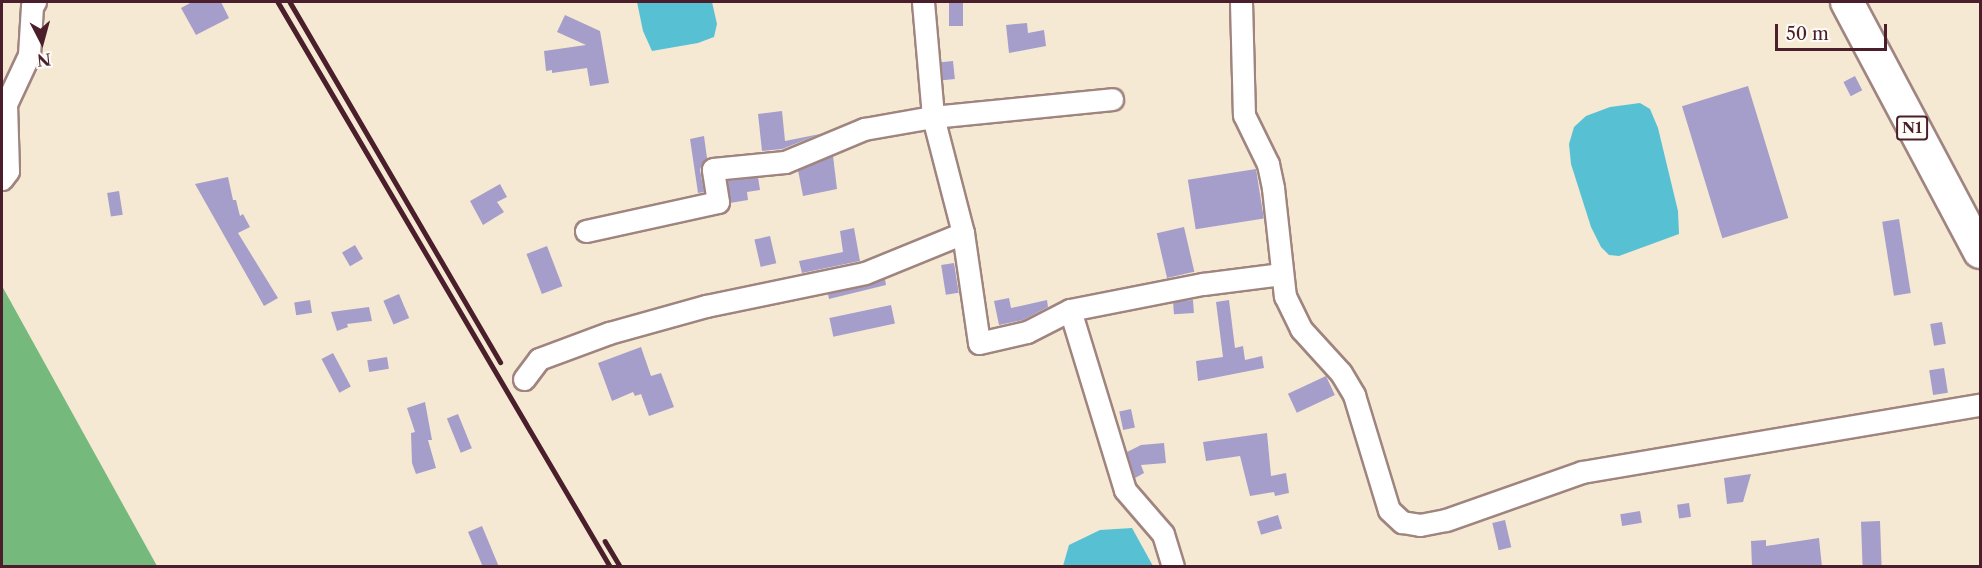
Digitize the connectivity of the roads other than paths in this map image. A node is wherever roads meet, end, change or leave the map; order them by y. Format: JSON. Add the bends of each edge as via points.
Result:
{"nodes":[{"id":1,"x":35,"y":2,"type":"edge"},
{"id":2,"x":923,"y":2,"type":"edge"},
{"id":3,"x":1241,"y":2,"type":"edge"},
{"id":4,"x":1847,"y":2,"type":"edge"},
{"id":5,"x":1112,"y":99,"type":"dead end"},
{"id":6,"x":933,"y":117,"type":"junction"},
{"id":7,"x":2,"y":179,"type":"edge"},
{"id":8,"x":586,"y":231,"type":"dead end"},
{"id":9,"x":963,"y":233,"type":"junction"},
{"id":10,"x":1980,"y":252,"type":"edge"},
{"id":11,"x":1281,"y":274,"type":"junction"},
{"id":12,"x":1070,"y":310,"type":"junction"},
{"id":13,"x":524,"y":379,"type":"dead end"},
{"id":14,"x":1980,"y":405,"type":"edge"},
{"id":15,"x":1173,"y":567,"type":"edge"}],
"edges":[{"from":1,"to":7,"type":"street","via":[[29,55],[6,104],[8,171]]},
{"from":2,"to":6,"type":"street"},
{"from":3,"to":11,"type":"street","via":[[1244,115],[1268,164]]},
{"from":4,"to":10,"type":"highway","number":"N1"},
{"from":5,"to":6,"type":"street"},
{"from":6,"to":8,"type":"street","via":[[864,129],[785,162],[713,169],[718,202]]},
{"from":6,"to":9,"type":"street"},
{"from":9,"to":12,"type":"street","via":[[979,343],[1027,332]]},
{"from":9,"to":13,"type":"street","via":[[865,273],[706,306],[609,333],[539,359]]},
{"from":11,"to":12,"type":"street","via":[[1203,284]]},
{"from":11,"to":14,"type":"street","via":[[1285,296],[1301,329],[1341,373],[1354,395],[1389,510],[1402,522],[1420,525],[1446,520],[1582,472]]},
{"from":12,"to":15,"type":"street","via":[[1125,490],[1163,534]]}]}
